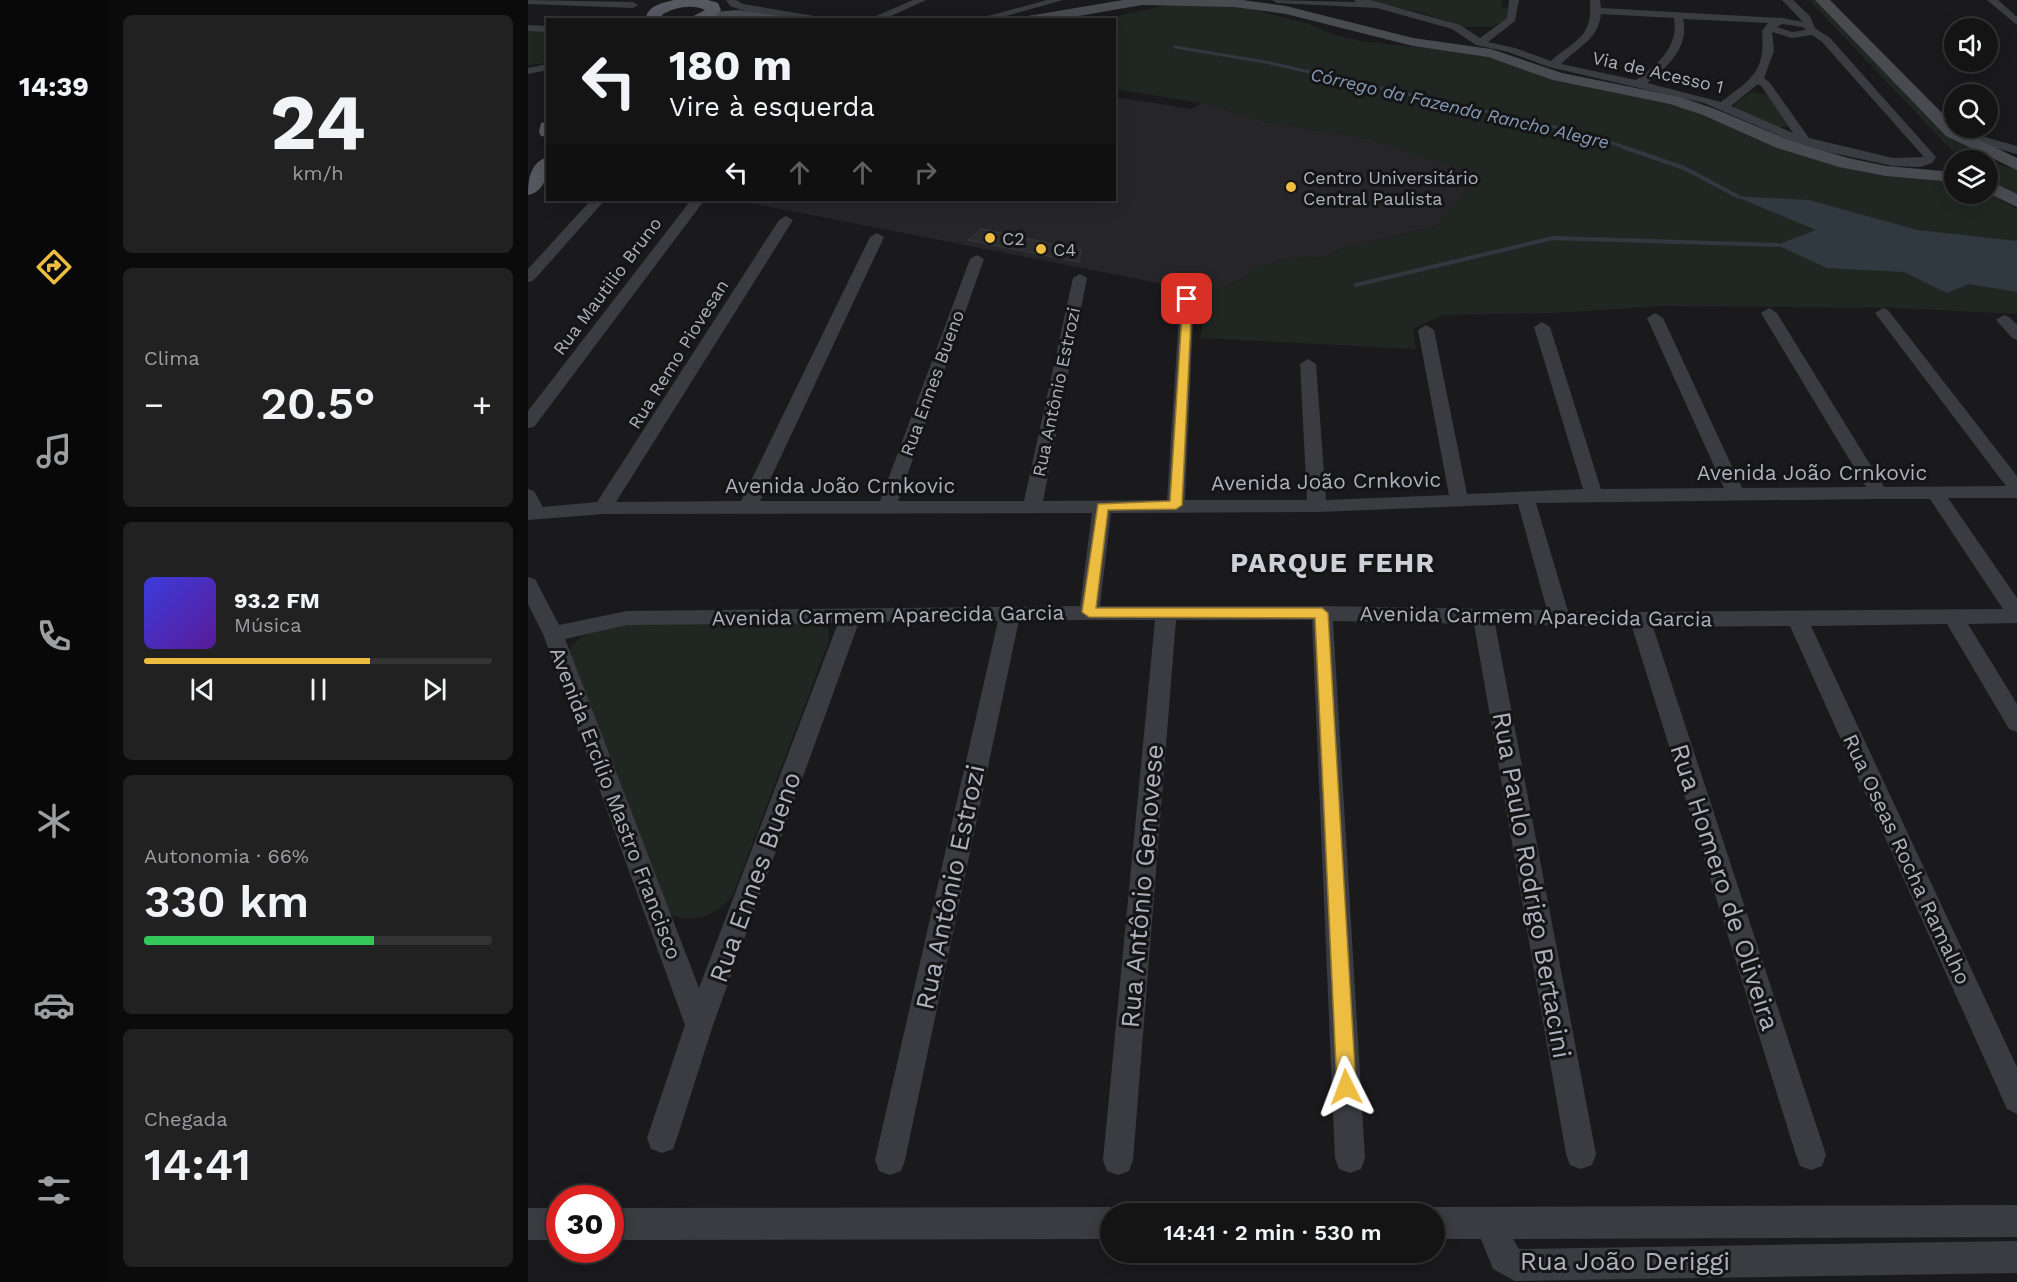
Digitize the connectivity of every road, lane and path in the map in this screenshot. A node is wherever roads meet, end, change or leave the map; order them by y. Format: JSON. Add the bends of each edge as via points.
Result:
{"nodes":[{"id":1,"x":731,"y":0,"type":"edge"},
{"id":2,"x":921,"y":0,"type":"edge"},
{"id":3,"x":1058,"y":0,"type":"edge"},
{"id":4,"x":1277,"y":0,"type":"edge"},
{"id":5,"x":1514,"y":0,"type":"edge"},
{"id":6,"x":1787,"y":0,"type":"edge"},
{"id":7,"x":1822,"y":0,"type":"edge"},
{"id":8,"x":1992,"y":0,"type":"edge"},
{"id":9,"x":528,"y":1,"type":"edge"},
{"id":10,"x":1182,"y":1,"type":"edge"},
{"id":11,"x":681,"y":2,"type":"edge"},
{"id":12,"x":1356,"y":2,"type":"edge"},
{"id":13,"x":1142,"y":4,"type":"edge"},
{"id":14,"x":802,"y":5,"type":"dead end"},
{"id":15,"x":1596,"y":5,"type":"edge"},
{"id":16,"x":1801,"y":5,"type":"edge"},
{"id":17,"x":633,"y":6,"type":"edge"},
{"id":18,"x":705,"y":9,"type":"edge"},
{"id":19,"x":1054,"y":15,"type":"junction"},
{"id":20,"x":783,"y":16,"type":"edge"},
{"id":21,"x":1678,"y":16,"type":"junction"},
{"id":22,"x":655,"y":18,"type":"edge"},
{"id":23,"x":808,"y":18,"type":"edge"},
{"id":24,"x":877,"y":18,"type":"edge"},
{"id":25,"x":986,"y":18,"type":"edge"},
{"id":26,"x":1038,"y":18,"type":"edge"},
{"id":27,"x":1063,"y":18,"type":"edge"},
{"id":28,"x":1093,"y":18,"type":"edge"},
{"id":29,"x":1735,"y":18,"type":"junction"},
{"id":30,"x":2015,"y":18,"type":"edge"},
{"id":31,"x":1782,"y":21,"type":"junction"},
{"id":32,"x":1793,"y":22,"type":"junction"},
{"id":33,"x":528,"y":27,"type":"edge"},
{"id":34,"x":1334,"y":27,"type":"junction"},
{"id":35,"x":1456,"y":27,"type":"junction"},
{"id":36,"x":1502,"y":27,"type":"junction"},
{"id":37,"x":1771,"y":27,"type":"junction"},
{"id":38,"x":546,"y":29,"type":"edge"},
{"id":39,"x":1810,"y":30,"type":"junction"},
{"id":40,"x":1381,"y":34,"type":"junction"},
{"id":41,"x":1785,"y":34,"type":"junction"},
{"id":42,"x":1364,"y":39,"type":"junction"},
{"id":43,"x":1480,"y":43,"type":"junction"},
{"id":44,"x":1769,"y":45,"type":"junction"},
{"id":45,"x":1449,"y":47,"type":"junction"},
{"id":46,"x":1553,"y":65,"type":"junction"},
{"id":47,"x":538,"y":69,"type":"edge"},
{"id":48,"x":528,"y":79,"type":"edge"},
{"id":49,"x":1758,"y":79,"type":"junction"},
{"id":50,"x":1638,"y":84,"type":"junction"},
{"id":51,"x":1723,"y":106,"type":"junction"},
{"id":52,"x":1924,"y":126,"type":"dead end"},
{"id":53,"x":1805,"y":141,"type":"junction"},
{"id":54,"x":2014,"y":158,"type":"edge"},
{"id":55,"x":1998,"y":159,"type":"edge"},
{"id":56,"x":546,"y":166,"type":"edge"},
{"id":57,"x":1944,"y":170,"type":"edge"},
{"id":58,"x":1907,"y":173,"type":"junction"},
{"id":59,"x":1944,"y":176,"type":"edge"},
{"id":60,"x":528,"y":189,"type":"edge"},
{"id":61,"x":546,"y":191,"type":"edge"},
{"id":62,"x":1998,"y":191,"type":"edge"},
{"id":63,"x":597,"y":201,"type":"edge"},
{"id":64,"x":2017,"y":201,"type":"edge"},
{"id":65,"x":696,"y":202,"type":"dead end"},
{"id":66,"x":528,"y":212,"type":"edge"},
{"id":67,"x":786,"y":220,"type":"dead end"},
{"id":68,"x":877,"y":237,"type":"dead end"},
{"id":69,"x":977,"y":259,"type":"dead end"},
{"id":70,"x":528,"y":278,"type":"edge"},
{"id":71,"x":1080,"y":278,"type":"dead end"},
{"id":72,"x":1187,"y":299,"type":"dead end"},
{"id":73,"x":1769,"y":313,"type":"dead end"},
{"id":74,"x":1883,"y":313,"type":"dead end"},
{"id":75,"x":1655,"y":318,"type":"dead end"},
{"id":76,"x":2004,"y":321,"type":"dead end"},
{"id":77,"x":1542,"y":327,"type":"dead end"},
{"id":78,"x":1426,"y":330,"type":"dead end"},
{"id":79,"x":2017,"y":335,"type":"edge"},
{"id":80,"x":1308,"y":364,"type":"dead end"},
{"id":81,"x":550,"y":394,"type":"junction"},
{"id":82,"x":528,"y":403,"type":"edge"},
{"id":83,"x":528,"y":423,"type":"edge"},
{"id":84,"x":2017,"y":490,"type":"edge"},
{"id":85,"x":1879,"y":494,"type":"junction"},
{"id":86,"x":1936,"y":494,"type":"junction"},
{"id":87,"x":528,"y":495,"type":"edge"},
{"id":88,"x":1594,"y":495,"type":"junction"},
{"id":89,"x":1736,"y":495,"type":"junction"},
{"id":90,"x":1526,"y":499,"type":"junction"},
{"id":91,"x":1459,"y":500,"type":"junction"},
{"id":92,"x":1176,"y":505,"type":"junction"},
{"id":93,"x":1317,"y":506,"type":"junction"},
{"id":94,"x":748,"y":507,"type":"junction"},
{"id":95,"x":887,"y":507,"type":"junction"},
{"id":96,"x":1032,"y":507,"type":"junction"},
{"id":97,"x":1102,"y":507,"type":"junction"},
{"id":98,"x":603,"y":508,"type":"junction"},
{"id":99,"x":531,"y":518,"type":"edge"},
{"id":100,"x":528,"y":584,"type":"edge"},
{"id":101,"x":1089,"y":612,"type":"junction"},
{"id":102,"x":1010,"y":613,"type":"junction"},
{"id":103,"x":1166,"y":613,"type":"junction"},
{"id":104,"x":1322,"y":613,"type":"junction"},
{"id":105,"x":1483,"y":615,"type":"junction"},
{"id":106,"x":2017,"y":615,"type":"edge"},
{"id":107,"x":851,"y":616,"type":"junction"},
{"id":108,"x":1953,"y":616,"type":"junction"},
{"id":109,"x":1559,"y":617,"type":"junction"},
{"id":110,"x":1797,"y":618,"type":"junction"},
{"id":111,"x":1640,"y":620,"type":"junction"},
{"id":112,"x":553,"y":634,"type":"junction"},
{"id":113,"x":2017,"y":723,"type":"edge"},
{"id":114,"x":699,"y":1025,"type":"junction"},
{"id":115,"x":2017,"y":1099,"type":"edge"},
{"id":116,"x":662,"y":1138,"type":"dead end"},
{"id":117,"x":1581,"y":1154,"type":"dead end"},
{"id":118,"x":1811,"y":1155,"type":"dead end"},
{"id":119,"x":1350,"y":1158,"type":"dead end"},
{"id":120,"x":890,"y":1160,"type":"dead end"},
{"id":121,"x":1118,"y":1160,"type":"dead end"},
{"id":122,"x":2017,"y":1221,"type":"edge"},
{"id":123,"x":528,"y":1224,"type":"edge"},
{"id":124,"x":546,"y":1224,"type":"edge"},
{"id":125,"x":624,"y":1224,"type":"edge"},
{"id":126,"x":1100,"y":1224,"type":"edge"},
{"id":127,"x":1445,"y":1224,"type":"edge"},
{"id":128,"x":1495,"y":1224,"type":"junction"},
{"id":129,"x":2017,"y":1257,"type":"edge"}],
"edges":[{"from":1,"to":20,"type":"street","via":[[733,4]]},
{"from":2,"to":24,"type":"street"},
{"from":3,"to":25,"type":"street"},
{"from":4,"to":12,"type":"street","name":"Via de Acesso 1"},
{"from":5,"to":36,"type":"street","via":[[1512,19]]},
{"from":6,"to":16,"type":"street"},
{"from":7,"to":54,"type":"street","via":[[1952,132]]},
{"from":8,"to":30,"type":"street"},
{"from":9,"to":17,"type":"street"},
{"from":10,"to":13,"type":"street"},
{"from":10,"to":34,"type":"street","via":[[1219,2]]},
{"from":11,"to":18,"type":"main road"},
{"from":11,"to":22,"type":"main road","via":[[658,10]]},
{"from":12,"to":35,"type":"street","name":"Via de Acesso 1"},
{"from":13,"to":19,"type":"street"},
{"from":13,"to":28,"type":"street"},
{"from":14,"to":20,"type":"street"},
{"from":15,"to":21,"type":"street"},
{"from":15,"to":46,"type":"street","via":[[1596,24],[1589,36]]},
{"from":16,"to":32,"type":"street","via":[[1800,17]]},
{"from":16,"to":39,"type":"street","via":[[1811,23]]},
{"from":16,"to":52,"type":"street"},
{"from":18,"to":20,"type":"street"},
{"from":19,"to":26,"type":"street"},
{"from":19,"to":27,"type":"street"},
{"from":20,"to":23,"type":"street"},
{"from":21,"to":29,"type":"street"},
{"from":21,"to":50,"type":"street","via":[[1681,28],[1674,50]]},
{"from":29,"to":31,"type":"street"},
{"from":29,"to":37,"type":"street"},
{"from":31,"to":32,"type":"street"},
{"from":31,"to":37,"type":"street"},
{"from":32,"to":39,"type":"street"},
{"from":33,"to":38,"type":"street"},
{"from":34,"to":40,"type":"street"},
{"from":34,"to":42,"type":"street"},
{"from":35,"to":36,"type":"street"},
{"from":35,"to":43,"type":"street","name":"Via de Acesso 1"},
{"from":36,"to":43,"type":"street"},
{"from":37,"to":41,"type":"street"},
{"from":37,"to":44,"type":"street","via":[[1767,31]]},
{"from":39,"to":41,"type":"street"},
{"from":39,"to":53,"type":"street","name":"Via de Acesso 1","via":[[1930,157],[1914,163],[1882,160]]},
{"from":40,"to":42,"type":"street"},
{"from":40,"to":45,"type":"street"},
{"from":41,"to":44,"type":"street"},
{"from":42,"to":45,"type":"street"},
{"from":43,"to":46,"type":"street","name":"Via de Acesso 1"},
{"from":44,"to":49,"type":"street"},
{"from":45,"to":58,"type":"street","via":[[1491,53],[1576,81],[1674,100],[1824,157]]},
{"from":46,"to":50,"type":"street","name":"Via de Acesso 1"},
{"from":47,"to":48,"type":"street"},
{"from":49,"to":51,"type":"street"},
{"from":49,"to":53,"type":"street"},
{"from":50,"to":51,"type":"street","name":"Via de Acesso 1"},
{"from":51,"to":53,"type":"street","name":"Via de Acesso 1"},
{"from":54,"to":55,"type":"street"},
{"from":56,"to":60,"type":"main road"},
{"from":57,"to":58,"type":"street"},
{"from":58,"to":59,"type":"street"},
{"from":61,"to":66,"type":"main road"},
{"from":62,"to":64,"type":"street"},
{"from":63,"to":70,"type":"street"},
{"from":65,"to":81,"type":"street","name":"Rua Mautilio Bruno"},
{"from":67,"to":98,"type":"street","name":"Rua Remo Piovesan"},
{"from":68,"to":94,"type":"street"},
{"from":69,"to":95,"type":"street","name":"Rua Ennes Bueno"},
{"from":71,"to":96,"type":"street","name":"Rua Antônio Estrozi"},
{"from":72,"to":92,"type":"street"},
{"from":73,"to":85,"type":"street"},
{"from":74,"to":84,"type":"street"},
{"from":75,"to":89,"type":"street"},
{"from":76,"to":79,"type":"street"},
{"from":77,"to":88,"type":"street"},
{"from":78,"to":91,"type":"street"},
{"from":80,"to":93,"type":"street"},
{"from":81,"to":82,"type":"street"},
{"from":81,"to":83,"type":"street","name":"Rua Mautilio Bruno"},
{"from":84,"to":86,"type":"street","name":"Avenida João Crnkovic"},
{"from":85,"to":86,"type":"street","name":"Avenida João Crnkovic"},
{"from":85,"to":89,"type":"street","name":"Avenida João Crnkovic"},
{"from":86,"to":106,"type":"street"},
{"from":87,"to":99,"type":"street"},
{"from":88,"to":89,"type":"street","name":"Avenida João Crnkovic"},
{"from":88,"to":90,"type":"street","name":"Avenida João Crnkovic"},
{"from":90,"to":91,"type":"street","name":"Avenida João Crnkovic"},
{"from":90,"to":109,"type":"street"},
{"from":91,"to":93,"type":"street","name":"Avenida João Crnkovic"},
{"from":92,"to":93,"type":"street","name":"Avenida João Crnkovic"},
{"from":92,"to":97,"type":"street","name":"Avenida João Crnkovic"},
{"from":94,"to":95,"type":"street","name":"Avenida João Crnkovic"},
{"from":94,"to":98,"type":"street","name":"Avenida João Crnkovic"},
{"from":95,"to":96,"type":"street","name":"Avenida João Crnkovic"},
{"from":96,"to":97,"type":"street","name":"Avenida João Crnkovic"},
{"from":97,"to":101,"type":"street"},
{"from":98,"to":99,"type":"street","name":"Avenida João Crnkovic"},
{"from":100,"to":112,"type":"street","name":"Avenida Ercílio Mastro Francisco"},
{"from":101,"to":102,"type":"street","name":"Avenida Carmem Aparecida Garcia"},
{"from":101,"to":103,"type":"street","name":"Avenida Carmem Aparecida Garcia"},
{"from":102,"to":107,"type":"street","name":"Avenida Carmem Aparecida Garcia"},
{"from":102,"to":120,"type":"street","name":"Rua Antônio Estrozi"},
{"from":103,"to":104,"type":"street","name":"Avenida Carmem Aparecida Garcia"},
{"from":103,"to":121,"type":"street","name":"Rua Antônio Genovese"},
{"from":104,"to":105,"type":"street","name":"Avenida Carmem Aparecida Garcia"},
{"from":104,"to":119,"type":"street"},
{"from":105,"to":109,"type":"street","name":"Avenida Carmem Aparecida Garcia"},
{"from":105,"to":117,"type":"street","name":"Rua Paulo Rodrigo Bertacini"},
{"from":106,"to":108,"type":"street","name":"Avenida Carmem Aparecida Garcia"},
{"from":107,"to":112,"type":"street","name":"Avenida Carmem Aparecida Garcia","via":[[627,618]]},
{"from":107,"to":114,"type":"street","name":"Rua Ennes Bueno"},
{"from":108,"to":110,"type":"street","name":"Avenida Carmem Aparecida Garcia"},
{"from":108,"to":113,"type":"street"},
{"from":109,"to":111,"type":"street","name":"Avenida Carmem Aparecida Garcia"},
{"from":110,"to":111,"type":"street","name":"Avenida Carmem Aparecida Garcia"},
{"from":110,"to":115,"type":"street","name":"Rua Oseas Rocha Ramalho"},
{"from":111,"to":118,"type":"street","name":"Rua Homero de Oliveira"},
{"from":112,"to":114,"type":"street","name":"Avenida Ercílio Mastro Francisco"},
{"from":114,"to":116,"type":"street","name":"Rua Ennes Bueno"},
{"from":122,"to":128,"type":"street","name":"Rua João Deriggi"},
{"from":123,"to":124,"type":"street"},
{"from":125,"to":126,"type":"street"},
{"from":127,"to":128,"type":"street"},
{"from":128,"to":129,"type":"street","name":"Rua João Deriggi","via":[[1498,1250],[1515,1265]]}]}
